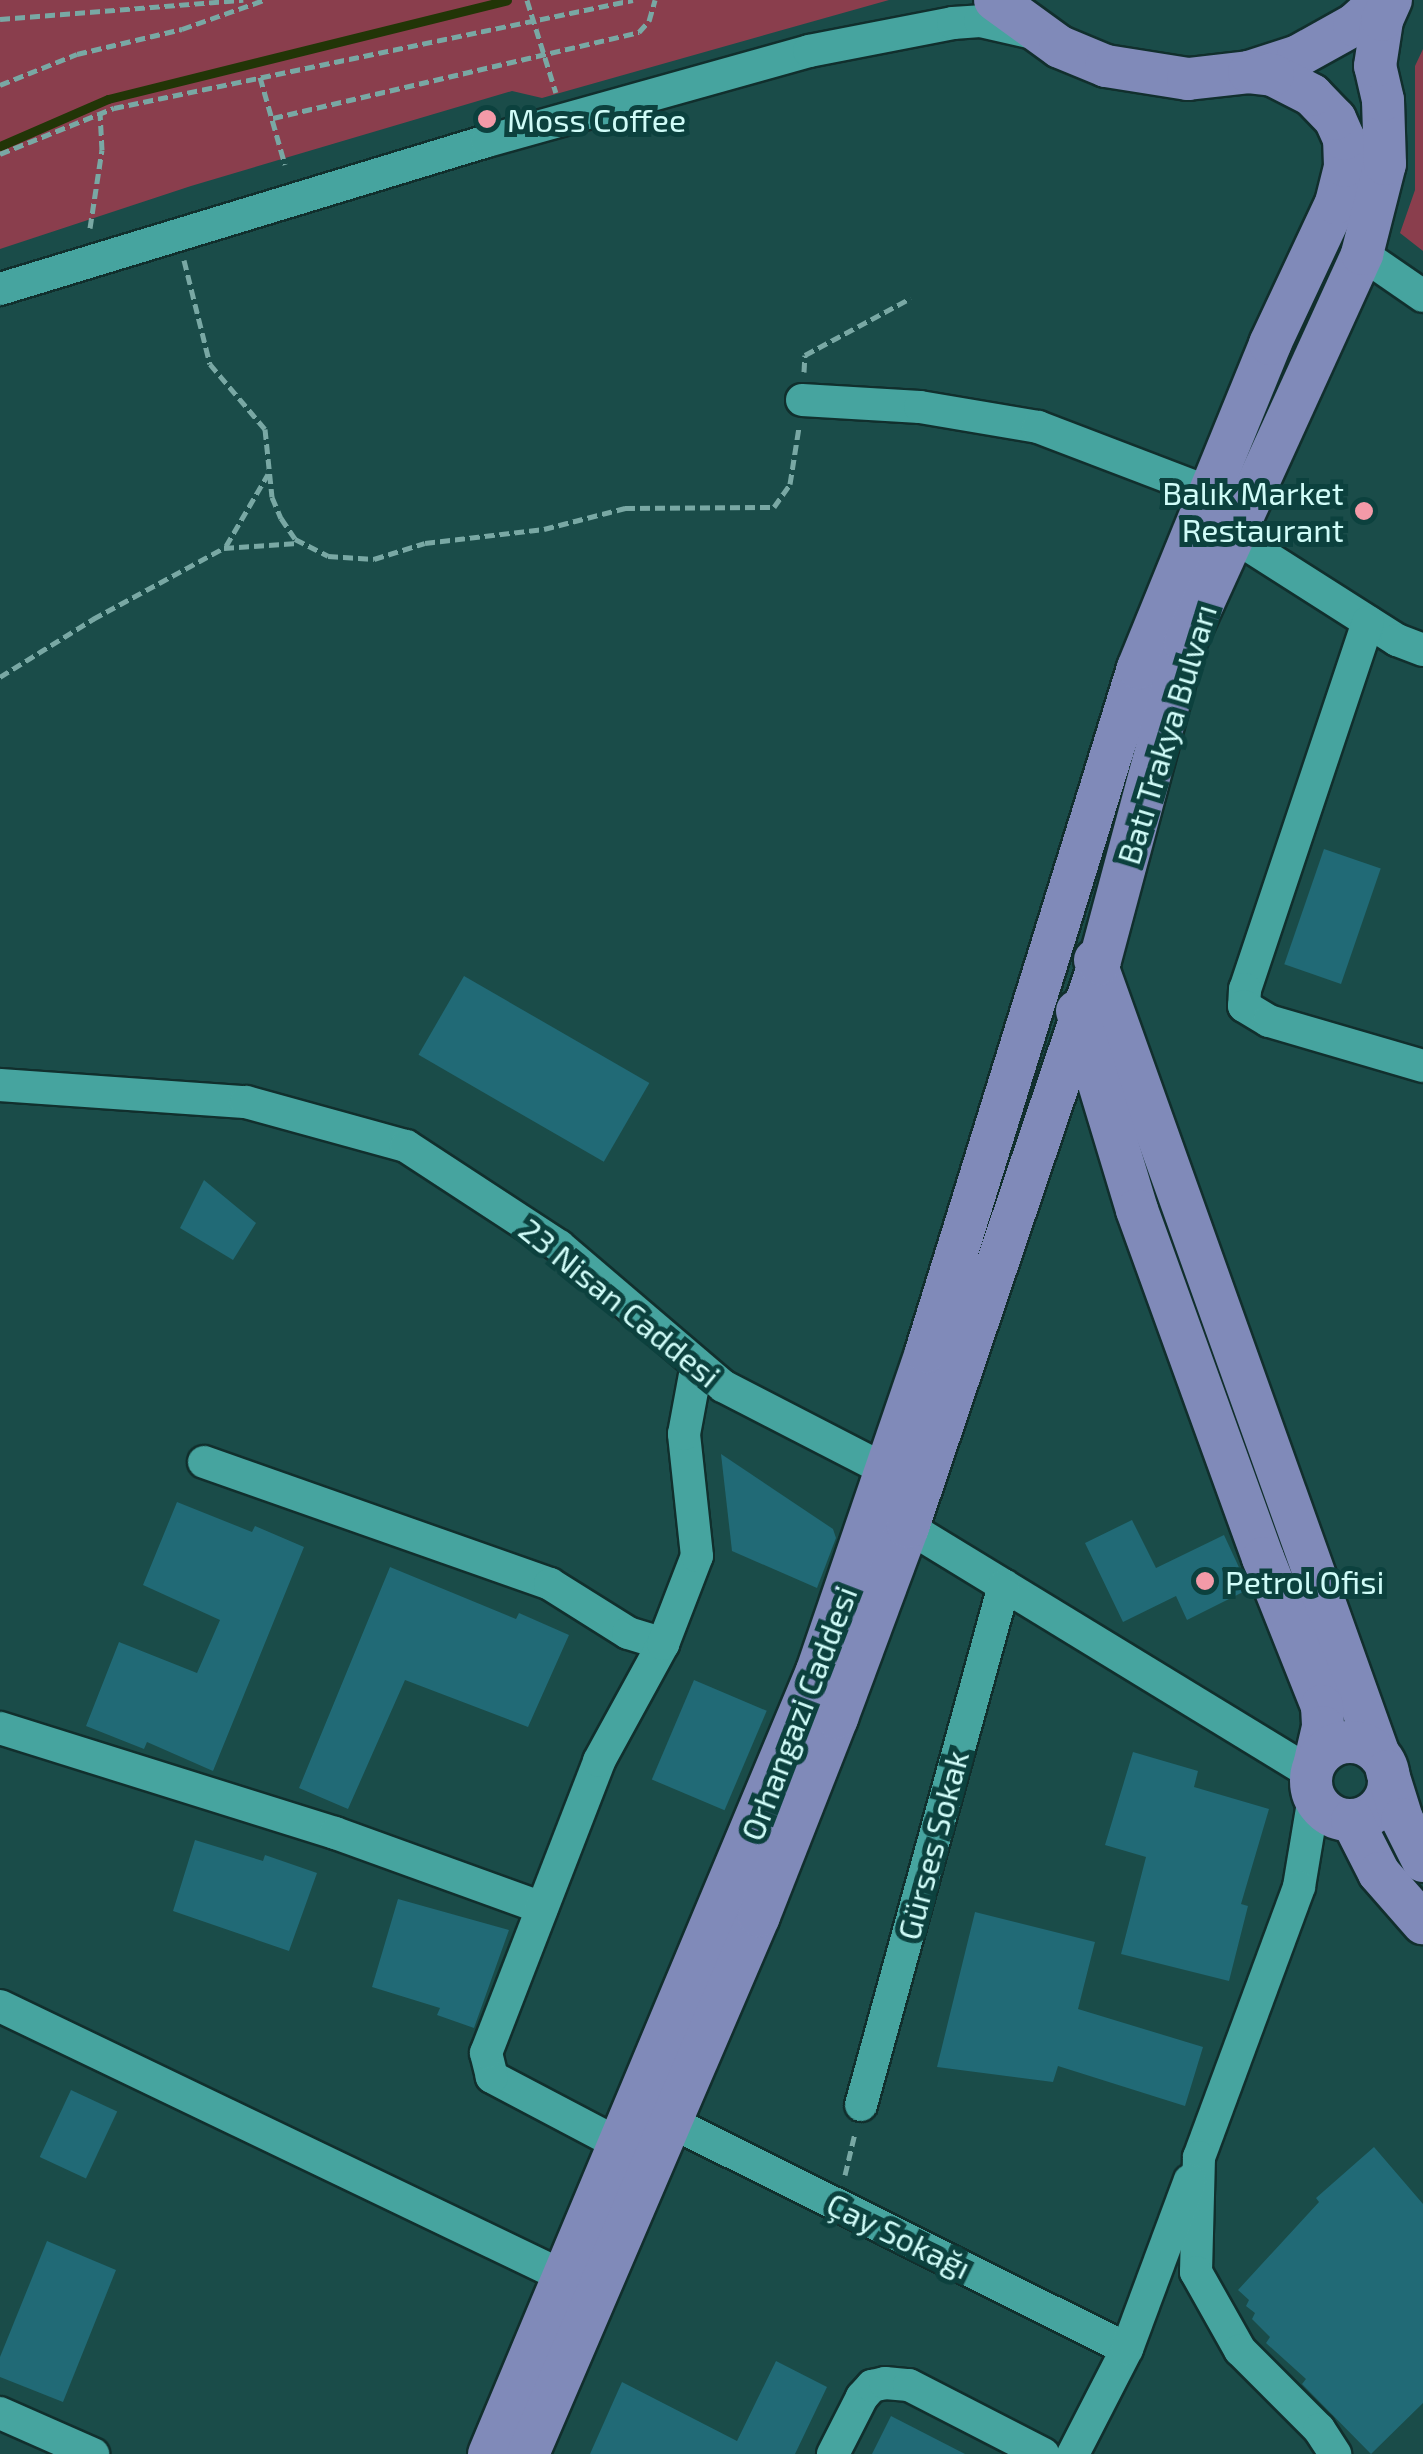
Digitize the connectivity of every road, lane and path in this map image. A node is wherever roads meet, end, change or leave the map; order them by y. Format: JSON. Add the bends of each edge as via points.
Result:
{"nodes":[{"id":1,"x":243,"y":0,"type":"edge"},
{"id":2,"x":264,"y":0,"type":"edge"},
{"id":3,"x":526,"y":0,"type":"edge"},
{"id":4,"x":633,"y":0,"type":"edge"},
{"id":5,"x":655,"y":0,"type":"edge"},
{"id":6,"x":920,"y":0,"type":"edge"},
{"id":7,"x":994,"y":0,"type":"edge"},
{"id":8,"x":1382,"y":0,"type":"edge"},
{"id":9,"x":1391,"y":0,"type":"edge"},
{"id":10,"x":532,"y":18,"type":"junction"},
{"id":11,"x":0,"y":19,"type":"edge"},
{"id":12,"x":1038,"y":34,"type":"junction"},
{"id":13,"x":810,"y":51,"type":"junction"},
{"id":14,"x":543,"y":52,"type":"junction"},
{"id":15,"x":1249,"y":72,"type":"junction"},
{"id":16,"x":260,"y":77,"type":"junction"},
{"id":17,"x":0,"y":85,"type":"edge"},
{"id":18,"x":558,"y":100,"type":"dead end"},
{"id":19,"x":100,"y":114,"type":"junction"},
{"id":20,"x":273,"y":118,"type":"junction"},
{"id":21,"x":0,"y":154,"type":"edge"},
{"id":22,"x":285,"y":165,"type":"dead end"},
{"id":23,"x":90,"y":228,"type":"dead end"},
{"id":24,"x":1362,"y":254,"type":"junction"},
{"id":25,"x":184,"y":260,"type":"dead end"},
{"id":26,"x":0,"y":289,"type":"edge"},
{"id":27,"x":1423,"y":296,"type":"edge"},
{"id":28,"x":911,"y":298,"type":"dead end"},
{"id":29,"x":802,"y":400,"type":"junction"},
{"id":30,"x":269,"y":472,"type":"junction"},
{"id":31,"x":1208,"y":492,"type":"junction"},
{"id":32,"x":1232,"y":535,"type":"junction"},
{"id":33,"x":301,"y":542,"type":"junction"},
{"id":34,"x":224,"y":548,"type":"junction"},
{"id":35,"x":1368,"y":622,"type":"junction"},
{"id":36,"x":1423,"y":650,"type":"edge"},
{"id":37,"x":0,"y":677,"type":"edge"},
{"id":38,"x":1052,"y":951,"type":"junction"},
{"id":39,"x":1099,"y":964,"type":"junction"},
{"id":40,"x":1080,"y":1018,"type":"junction"},
{"id":41,"x":1423,"y":1066,"type":"edge"},
{"id":42,"x":0,"y":1086,"type":"edge"},
{"id":43,"x":1036,"y":1147,"type":"junction"},
{"id":44,"x":1122,"y":1160,"type":"junction"},
{"id":45,"x":697,"y":1364,"type":"junction"},
{"id":46,"x":204,"y":1462,"type":"dead end"},
{"id":47,"x":888,"y":1471,"type":"junction"},
{"id":48,"x":908,"y":1527,"type":"junction"},
{"id":49,"x":1004,"y":1585,"type":"junction"},
{"id":50,"x":664,"y":1644,"type":"junction"},
{"id":51,"x":0,"y":1728,"type":"edge"},
{"id":52,"x":1382,"y":1760,"type":"junction"},
{"id":53,"x":1326,"y":1794,"type":"junction"},
{"id":54,"x":1423,"y":1860,"type":"edge"},
{"id":55,"x":542,"y":1908,"type":"junction"},
{"id":56,"x":1423,"y":1923,"type":"edge"},
{"id":57,"x":0,"y":2006,"type":"edge"},
{"id":58,"x":861,"y":2105,"type":"joint"},
{"id":59,"x":671,"y":2122,"type":"junction"},
{"id":60,"x":619,"y":2144,"type":"junction"},
{"id":61,"x":1199,"y":2157,"type":"junction"},
{"id":62,"x":838,"y":2205,"type":"junction"},
{"id":63,"x":564,"y":2277,"type":"junction"},
{"id":64,"x":1127,"y":2349,"type":"junction"},
{"id":65,"x":0,"y":2413,"type":"edge"},
{"id":66,"x":1320,"y":2446,"type":"edge"},
{"id":67,"x":92,"y":2454,"type":"edge"},
{"id":68,"x":489,"y":2454,"type":"edge"},
{"id":69,"x":528,"y":2454,"type":"edge"},
{"id":70,"x":833,"y":2454,"type":"edge"},
{"id":71,"x":1043,"y":2454,"type":"edge"},
{"id":72,"x":1074,"y":2454,"type":"edge"}],
"edges":[{"from":1,"to":11,"type":"path"},
{"from":2,"to":17,"type":"path","via":[[182,29],[77,54]]},
{"from":3,"to":10,"type":"path"},
{"from":4,"to":10,"type":"path"},
{"from":5,"to":14,"type":"path","via":[[639,32]]},
{"from":6,"to":13,"type":"street","via":[[897,17]]},
{"from":7,"to":12,"type":"main road"},
{"from":8,"to":15,"type":"main road","via":[[1354,26],[1298,56]]},
{"from":9,"to":24,"type":"main road","name":"Batı Trakya Bulvarı","via":[[1375,66],[1385,164]]},
{"from":10,"to":14,"type":"path"},
{"from":10,"to":16,"type":"path"},
{"from":12,"to":13,"type":"street","via":[[953,22]]},
{"from":12,"to":15,"type":"main road","via":[[1142,75],[1188,79]]},
{"from":13,"to":26,"type":"street"},
{"from":14,"to":18,"type":"path"},
{"from":14,"to":20,"type":"path"},
{"from":15,"to":31,"type":"main road","name":"Batı Trakya Bulvarı","via":[[1272,75],[1324,106],[1344,138],[1345,166],[1321,241]]},
{"from":16,"to":19,"type":"path"},
{"from":16,"to":20,"type":"path"},
{"from":19,"to":21,"type":"path"},
{"from":19,"to":23,"type":"path","via":[[102,150]]},
{"from":20,"to":22,"type":"path"},
{"from":24,"to":27,"type":"street"},
{"from":24,"to":32,"type":"main road","name":"Batı Trakya Bulvarı"},
{"from":25,"to":30,"type":"path","via":[[210,364],[264,429]]},
{"from":28,"to":29,"type":"path","via":[[805,355]]},
{"from":29,"to":31,"type":"street","via":[[920,407],[1038,428]]},
{"from":29,"to":33,"type":"path","via":[[790,484],[774,507],[625,508],[353,561]]},
{"from":30,"to":33,"type":"path","via":[[281,518]]},
{"from":30,"to":34,"type":"path"},
{"from":31,"to":38,"type":"main road","name":"Batı Trakya Bulvarı","via":[[1138,668]]},
{"from":32,"to":35,"type":"street"},
{"from":32,"to":39,"type":"main road","name":"Batı Trakya Bulvarı","via":[[1185,643]]},
{"from":33,"to":34,"type":"path"},
{"from":34,"to":37,"type":"path"},
{"from":35,"to":36,"type":"street"},
{"from":35,"to":41,"type":"street","via":[[1244,989],[1244,1006],[1269,1021]]},
{"from":38,"to":39,"type":"main road","via":[[1074,949]]},
{"from":38,"to":40,"type":"main road"},
{"from":38,"to":47,"type":"main road","name":"Orhangazi Caddesi"},
{"from":39,"to":40,"type":"main road","name":"Batı Trakya Bulvarı"},
{"from":39,"to":52,"type":"main road","via":[[1162,1157]]},
{"from":40,"to":43,"type":"main road","name":"Orhangazi Caddesi"},
{"from":40,"to":44,"type":"main road"},
{"from":42,"to":45,"type":"street","name":"23 Nisan Caddesi","via":[[246,1102],[406,1146],[559,1246]]},
{"from":43,"to":44,"type":"main road","via":[[1050,1130],[1073,1120],[1090,1124]]},
{"from":43,"to":48,"type":"main road","name":"Orhangazi Caddesi"},
{"from":44,"to":53,"type":"main road","via":[[1262,1558],[1322,1706]]},
{"from":45,"to":47,"type":"street","name":"23 Nisan Caddesi","via":[[723,1386]]},
{"from":45,"to":50,"type":"street","via":[[684,1434],[697,1556]]},
{"from":46,"to":50,"type":"street","via":[[550,1584],[628,1632]]},
{"from":47,"to":60,"type":"main road","name":"Orhangazi Caddesi","via":[[817,1671]]},
{"from":48,"to":49,"type":"street"},
{"from":48,"to":59,"type":"main road","name":"Orhangazi Caddesi","via":[[766,1898]]},
{"from":49,"to":53,"type":"street"},
{"from":49,"to":58,"type":"street","name":"Gürses Sokak"},
{"from":50,"to":55,"type":"street","via":[[599,1761]]},
{"from":51,"to":55,"type":"street","via":[[335,1833]]},
{"from":52,"to":53,"type":"main road","via":[[1388,1790],[1374,1811]]},
{"from":52,"to":53,"type":"main road","via":[[1369,1747],[1345,1742],[1323,1752]]},
{"from":52,"to":54,"type":"main road"},
{"from":53,"to":56,"type":"main road","via":[[1379,1873]]},
{"from":53,"to":61,"type":"street","via":[[1299,1887]]},
{"from":55,"to":60,"type":"street","via":[[486,2053],[492,2077]]},
{"from":57,"to":63,"type":"street"},
{"from":58,"to":62,"type":"path"},
{"from":59,"to":62,"type":"street","name":"Çay Sokağı"},
{"from":59,"to":69,"type":"main road","name":"Orhangazi Caddesi"},
{"from":60,"to":63,"type":"main road","name":"Orhangazi Caddesi"},
{"from":61,"to":64,"type":"street"},
{"from":61,"to":66,"type":"street","via":[[1196,2272],[1240,2350]]},
{"from":62,"to":64,"type":"street","name":"Çay Sokağı"},
{"from":63,"to":68,"type":"main road","name":"Orhangazi Caddesi"},
{"from":64,"to":72,"type":"street"},
{"from":65,"to":67,"type":"street"},
{"from":70,"to":71,"type":"street","via":[[862,2397],[885,2383],[909,2385]]}]}
